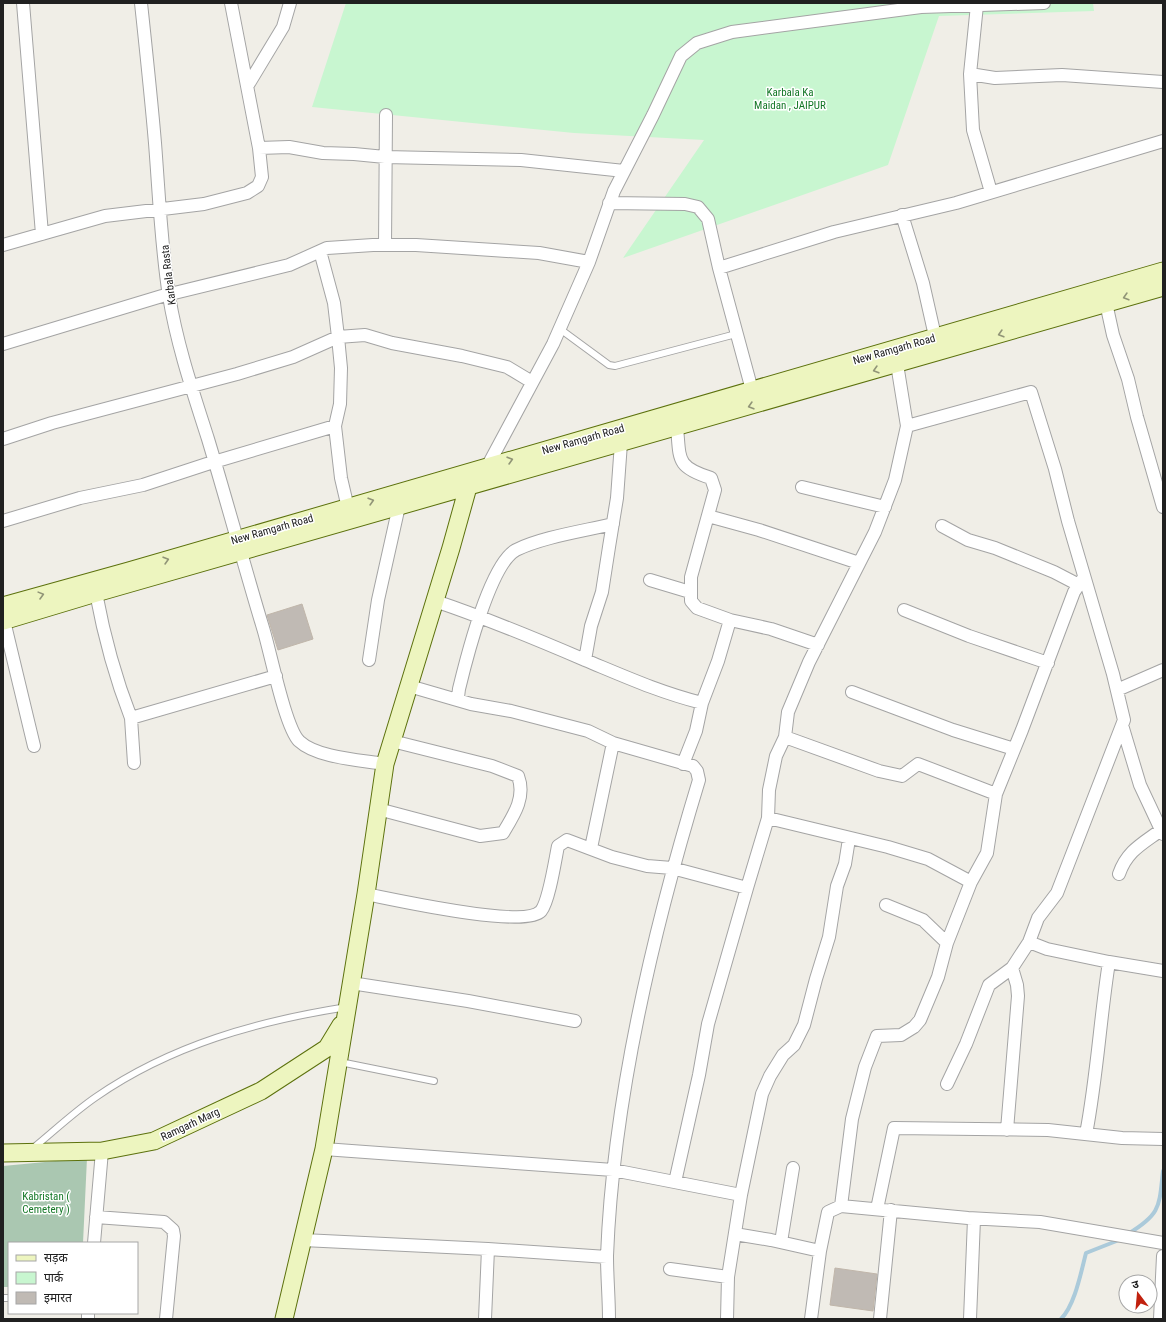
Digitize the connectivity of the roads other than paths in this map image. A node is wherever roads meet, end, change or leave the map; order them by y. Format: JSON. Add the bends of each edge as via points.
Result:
{"nodes":[{"id":1,"x":23,"y":3,"type":"edge"},
{"id":2,"x":141,"y":3,"type":"edge"},
{"id":3,"x":231,"y":3,"type":"edge"},
{"id":4,"x":290,"y":3,"type":"edge"},
{"id":5,"x":1044,"y":3,"type":"edge"},
{"id":6,"x":977,"y":5,"type":"junction"},
{"id":7,"x":970,"y":74,"type":"junction"},
{"id":8,"x":1163,"y":82,"type":"edge"},
{"id":9,"x":248,"y":84,"type":"junction"},
{"id":10,"x":386,"y":115,"type":"dead end"},
{"id":11,"x":1163,"y":141,"type":"edge"},
{"id":12,"x":259,"y":148,"type":"junction"},
{"id":13,"x":385,"y":157,"type":"junction"},
{"id":14,"x":624,"y":171,"type":"junction"},
{"id":15,"x":991,"y":192,"type":"junction"},
{"id":16,"x":609,"y":203,"type":"junction"},
{"id":17,"x":159,"y":210,"type":"junction"},
{"id":18,"x":902,"y":215,"type":"junction"},
{"id":19,"x":42,"y":234,"type":"junction"},
{"id":20,"x":3,"y":245,"type":"edge"},
{"id":21,"x":384,"y":245,"type":"junction"},
{"id":22,"x":320,"y":251,"type":"junction"},
{"id":23,"x":589,"y":262,"type":"junction"},
{"id":24,"x":719,"y":268,"type":"junction"},
{"id":25,"x":1163,"y":271,"type":"edge"},
{"id":26,"x":1163,"y":287,"type":"edge"},
{"id":27,"x":169,"y":294,"type":"junction"},
{"id":28,"x":1106,"y":303,"type":"junction"},
{"id":29,"x":560,"y":329,"type":"junction"},
{"id":30,"x":736,"y":334,"type":"junction"},
{"id":31,"x":338,"y":337,"type":"junction"},
{"id":32,"x":3,"y":344,"type":"edge"},
{"id":33,"x":937,"y":345,"type":"junction"},
{"id":34,"x":897,"y":364,"type":"junction"},
{"id":35,"x":532,"y":382,"type":"junction"},
{"id":36,"x":190,"y":386,"type":"junction"},
{"id":37,"x":752,"y":390,"type":"junction"},
{"id":38,"x":335,"y":426,"type":"junction"},
{"id":39,"x":907,"y":426,"type":"junction"},
{"id":40,"x":677,"y":427,"type":"junction"},
{"id":41,"x":3,"y":438,"type":"edge"},
{"id":42,"x":620,"y":443,"type":"junction"},
{"id":43,"x":214,"y":462,"type":"junction"},
{"id":44,"x":487,"y":467,"type":"junction"},
{"id":45,"x":468,"y":487,"type":"junction"},
{"id":46,"x":802,"y":487,"type":"dead end"},
{"id":47,"x":399,"y":506,"type":"junction"},
{"id":48,"x":885,"y":507,"type":"junction"},
{"id":49,"x":348,"y":508,"type":"junction"},
{"id":50,"x":1163,"y":508,"type":"edge"},
{"id":51,"x":708,"y":516,"type":"junction"},
{"id":52,"x":3,"y":521,"type":"edge"},
{"id":53,"x":613,"y":524,"type":"junction"},
{"id":54,"x":942,"y":526,"type":"dead end"},
{"id":55,"x":238,"y":546,"type":"junction"},
{"id":56,"x":859,"y":562,"type":"junction"},
{"id":57,"x":650,"y":580,"type":"dead end"},
{"id":58,"x":1081,"y":581,"type":"junction"},
{"id":59,"x":690,"y":592,"type":"junction"},
{"id":60,"x":96,"y":593,"type":"junction"},
{"id":61,"x":435,"y":601,"type":"junction"},
{"id":62,"x":904,"y":610,"type":"dead end"},
{"id":63,"x":3,"y":616,"type":"edge"},
{"id":64,"x":478,"y":616,"type":"junction"},
{"id":65,"x":730,"y":620,"type":"junction"},
{"id":66,"x":818,"y":645,"type":"junction"},
{"id":67,"x":369,"y":660,"type":"dead end"},
{"id":68,"x":585,"y":660,"type":"junction"},
{"id":69,"x":1048,"y":663,"type":"junction"},
{"id":70,"x":1163,"y":670,"type":"edge"},
{"id":71,"x":276,"y":676,"type":"junction"},
{"id":72,"x":409,"y":686,"type":"junction"},
{"id":73,"x":1116,"y":690,"type":"junction"},
{"id":74,"x":852,"y":692,"type":"dead end"},
{"id":75,"x":460,"y":700,"type":"junction"},
{"id":76,"x":702,"y":703,"type":"junction"},
{"id":77,"x":131,"y":718,"type":"junction"},
{"id":78,"x":1122,"y":725,"type":"junction"},
{"id":79,"x":785,"y":737,"type":"junction"},
{"id":80,"x":392,"y":741,"type":"junction"},
{"id":81,"x":613,"y":743,"type":"junction"},
{"id":82,"x":34,"y":746,"type":"dead end"},
{"id":83,"x":1014,"y":749,"type":"junction"},
{"id":84,"x":134,"y":763,"type":"dead end"},
{"id":85,"x":385,"y":764,"type":"junction"},
{"id":86,"x":683,"y":764,"type":"junction"},
{"id":87,"x":996,"y":794,"type":"junction"},
{"id":88,"x":378,"y":809,"type":"junction"},
{"id":89,"x":768,"y":818,"type":"junction"},
{"id":90,"x":1162,"y":832,"type":"edge"},
{"id":91,"x":849,"y":839,"type":"junction"},
{"id":92,"x":591,"y":848,"type":"junction"},
{"id":93,"x":672,"y":868,"type":"junction"},
{"id":94,"x":1119,"y":874,"type":"dead end"},
{"id":95,"x":971,"y":882,"type":"junction"},
{"id":96,"x":747,"y":888,"type":"junction"},
{"id":97,"x":366,"y":894,"type":"junction"},
{"id":98,"x":886,"y":905,"type":"dead end"},
{"id":99,"x":1029,"y":942,"type":"junction"},
{"id":100,"x":947,"y":943,"type":"junction"},
{"id":101,"x":1109,"y":962,"type":"junction"},
{"id":102,"x":1012,"y":968,"type":"junction"},
{"id":103,"x":1163,"y":971,"type":"edge"},
{"id":104,"x":351,"y":983,"type":"junction"},
{"id":105,"x":346,"y":1013,"type":"junction"},
{"id":106,"x":575,"y":1021,"type":"dead end"},
{"id":107,"x":338,"y":1062,"type":"junction"},
{"id":108,"x":434,"y":1081,"type":"dead end"},
{"id":109,"x":946,"y":1084,"type":"dead end"},
{"id":110,"x":1007,"y":1130,"type":"junction"},
{"id":111,"x":1086,"y":1134,"type":"junction"},
{"id":112,"x":1162,"y":1139,"type":"edge"},
{"id":113,"x":324,"y":1149,"type":"junction"},
{"id":114,"x":102,"y":1151,"type":"junction"},
{"id":115,"x":28,"y":1152,"type":"junction"},
{"id":116,"x":3,"y":1153,"type":"edge"},
{"id":117,"x":793,"y":1168,"type":"dead end"},
{"id":118,"x":613,"y":1170,"type":"junction"},
{"id":119,"x":675,"y":1182,"type":"junction"},
{"id":120,"x":741,"y":1195,"type":"junction"},
{"id":121,"x":841,"y":1206,"type":"junction"},
{"id":122,"x":877,"y":1209,"type":"junction"},
{"id":123,"x":891,"y":1210,"type":"junction"},
{"id":124,"x":96,"y":1217,"type":"junction"},
{"id":125,"x":974,"y":1219,"type":"junction"},
{"id":126,"x":735,"y":1234,"type":"junction"},
{"id":127,"x":303,"y":1240,"type":"junction"},
{"id":128,"x":94,"y":1242,"type":"edge"},
{"id":129,"x":781,"y":1242,"type":"junction"},
{"id":130,"x":1163,"y":1243,"type":"edge"},
{"id":131,"x":488,"y":1249,"type":"junction"},
{"id":132,"x":820,"y":1251,"type":"junction"},
{"id":133,"x":1163,"y":1256,"type":"edge"},
{"id":134,"x":607,"y":1257,"type":"junction"},
{"id":135,"x":670,"y":1268,"type":"dead end"},
{"id":136,"x":728,"y":1277,"type":"junction"},
{"id":137,"x":166,"y":1319,"type":"edge"},
{"id":138,"x":284,"y":1319,"type":"edge"},
{"id":139,"x":485,"y":1319,"type":"edge"},
{"id":140,"x":609,"y":1319,"type":"edge"},
{"id":141,"x":727,"y":1319,"type":"edge"},
{"id":142,"x":811,"y":1319,"type":"edge"},
{"id":143,"x":880,"y":1319,"type":"edge"},
{"id":144,"x":970,"y":1319,"type":"edge"},
{"id":145,"x":1160,"y":1319,"type":"edge"}],
"edges":[{"from":1,"to":19,"type":"street"},
{"from":2,"to":17,"type":"street","name":"Karbala Rasta"},
{"from":3,"to":9,"type":"street"},
{"from":4,"to":9,"type":"street","via":[[283,27]]},
{"from":5,"to":6,"type":"street"},
{"from":6,"to":7,"type":"street"},
{"from":6,"to":14,"type":"street","via":[[920,7],[732,32],[697,43],[681,56]]},
{"from":7,"to":8,"type":"street","via":[[995,78],[1062,75]]},
{"from":7,"to":15,"type":"street","via":[[973,130]]},
{"from":9,"to":12,"type":"street"},
{"from":10,"to":13,"type":"street"},
{"from":11,"to":15,"type":"street"},
{"from":12,"to":13,"type":"street","via":[[290,147],[323,153]]},
{"from":12,"to":17,"type":"street","via":[[262,177],[258,186],[247,193],[204,204]]},
{"from":13,"to":14,"type":"street","via":[[521,160]]},
{"from":13,"to":21,"type":"street"},
{"from":14,"to":16,"type":"street"},
{"from":15,"to":18,"type":"street"},
{"from":16,"to":23,"type":"street"},
{"from":16,"to":24,"type":"street","via":[[685,204],[698,207],[708,219]]},
{"from":17,"to":19,"type":"street","via":[[105,216]]},
{"from":17,"to":27,"type":"street","name":"Karbala Rasta"},
{"from":18,"to":24,"type":"street","via":[[834,232]]},
{"from":18,"to":33,"type":"street","via":[[923,283]]},
{"from":19,"to":20,"type":"street"},
{"from":21,"to":22,"type":"street","via":[[327,248]]},
{"from":21,"to":23,"type":"street","via":[[416,244],[539,253]]},
{"from":22,"to":27,"type":"street","via":[[289,265]]},
{"from":22,"to":31,"type":"street","via":[[334,303]]},
{"from":23,"to":29,"type":"street"},
{"from":24,"to":30,"type":"street"},
{"from":25,"to":33,"type":"street","name":"New Ramgarh Road"},
{"from":26,"to":28,"type":"street","name":"New Ramgarh Road","one_way":true},
{"from":27,"to":32,"type":"street"},
{"from":27,"to":36,"type":"street","name":"Karbala Rasta"},
{"from":28,"to":33,"type":"street","name":"New Ramgarh Road","one_way":true},
{"from":28,"to":50,"type":"street"},
{"from":29,"to":30,"type":"lane","via":[[609,365],[615,366]]},
{"from":29,"to":35,"type":"street"},
{"from":30,"to":37,"type":"street"},
{"from":31,"to":35,"type":"street","via":[[364,335],[462,356],[507,367]]},
{"from":31,"to":36,"type":"street","via":[[293,357]]},
{"from":31,"to":38,"type":"street","via":[[341,368],[340,404]]},
{"from":33,"to":34,"type":"street","name":"New Ramgarh Road"},
{"from":33,"to":37,"type":"street","name":"New Ramgarh Road"},
{"from":34,"to":39,"type":"street"},
{"from":34,"to":40,"type":"street","name":"New Ramgarh Road","one_way":true},
{"from":35,"to":44,"type":"street"},
{"from":36,"to":41,"type":"street"},
{"from":36,"to":43,"type":"street","name":"Karbala Rasta"},
{"from":44,"to":37,"type":"street","name":"New Ramgarh Road","one_way":true},
{"from":38,"to":43,"type":"street"},
{"from":38,"to":49,"type":"street"},
{"from":39,"to":48,"type":"street","via":[[895,480]]},
{"from":39,"to":58,"type":"street","via":[[1031,392],[1055,469]]},
{"from":40,"to":42,"type":"street","name":"New Ramgarh Road"},
{"from":40,"to":51,"type":"street","via":[[679,455],[683,463],[692,472],[711,478],[714,484],[715,490]]},
{"from":42,"to":45,"type":"street","name":"New Ramgarh Road"},
{"from":42,"to":53,"type":"street"},
{"from":43,"to":52,"type":"street","via":[[143,485],[80,498]]},
{"from":43,"to":55,"type":"street","name":"Karbala Rasta"},
{"from":44,"to":45,"type":"street"},
{"from":49,"to":44,"type":"street","name":"New Ramgarh Road","one_way":true},
{"from":45,"to":47,"type":"street","name":"New Ramgarh Road"},
{"from":45,"to":61,"type":"street"},
{"from":46,"to":48,"type":"street"},
{"from":47,"to":55,"type":"street","name":"New Ramgarh Road"},
{"from":47,"to":67,"type":"street","via":[[378,600]]},
{"from":48,"to":56,"type":"street"},
{"from":49,"to":55,"type":"street","name":"New Ramgarh Road"},
{"from":51,"to":56,"type":"street"},
{"from":51,"to":59,"type":"street","via":[[691,577]]},
{"from":53,"to":64,"type":"street","via":[[536,543],[515,551],[502,564]]},
{"from":53,"to":68,"type":"street","via":[[602,592],[591,626]]},
{"from":54,"to":58,"type":"street","via":[[968,540]]},
{"from":55,"to":60,"type":"street","name":"New Ramgarh Road"},
{"from":63,"to":55,"type":"street","name":"New Ramgarh Road","one_way":true},
{"from":55,"to":71,"type":"street","name":"Karbala Rasta"},
{"from":56,"to":66,"type":"street"},
{"from":57,"to":59,"type":"street"},
{"from":58,"to":69,"type":"street","via":[[1074,592]]},
{"from":58,"to":73,"type":"street"},
{"from":59,"to":65,"type":"street","via":[[691,601],[697,608]]},
{"from":60,"to":63,"type":"street","name":"New Ramgarh Road"},
{"from":60,"to":77,"type":"street","via":[[116,680]]},
{"from":61,"to":64,"type":"street"},
{"from":61,"to":72,"type":"street"},
{"from":62,"to":69,"type":"street"},
{"from":63,"to":82,"type":"street"},
{"from":64,"to":68,"type":"street"},
{"from":64,"to":75,"type":"street","via":[[458,697]]},
{"from":65,"to":66,"type":"street"},
{"from":65,"to":76,"type":"street"},
{"from":66,"to":79,"type":"street","via":[[788,712]]},
{"from":68,"to":76,"type":"street","via":[[667,694]]},
{"from":69,"to":83,"type":"street"},
{"from":70,"to":73,"type":"street"},
{"from":71,"to":77,"type":"street"},
{"from":71,"to":85,"type":"street","name":"Karbala Rasta","via":[[287,716],[298,740],[329,754]]},
{"from":72,"to":75,"type":"street"},
{"from":72,"to":80,"type":"street"},
{"from":73,"to":78,"type":"street","via":[[1124,720]]},
{"from":74,"to":83,"type":"street","via":[[953,730]]},
{"from":75,"to":81,"type":"street","via":[[581,730]]},
{"from":76,"to":86,"type":"street","via":[[696,731]]},
{"from":77,"to":84,"type":"street"},
{"from":78,"to":90,"type":"street","via":[[1140,785]]},
{"from":78,"to":99,"type":"street","via":[[1057,893],[1038,918]]},
{"from":79,"to":87,"type":"street","via":[[879,771],[902,776],[918,764]]},
{"from":79,"to":89,"type":"street","via":[[776,756],[769,790]]},
{"from":80,"to":85,"type":"street"},
{"from":80,"to":88,"type":"street","via":[[492,766],[518,776],[522,786],[518,810],[503,833],[480,836]]},
{"from":81,"to":86,"type":"street"},
{"from":81,"to":92,"type":"street"},
{"from":83,"to":87,"type":"street"},
{"from":85,"to":88,"type":"street"},
{"from":86,"to":93,"type":"street","via":[[693,766],[699,780]]},
{"from":87,"to":95,"type":"street","via":[[987,853]]},
{"from":88,"to":97,"type":"street"},
{"from":89,"to":91,"type":"street","via":[[807,826]]},
{"from":89,"to":96,"type":"street"},
{"from":90,"to":94,"type":"street","via":[[1132,850],[1124,860]]},
{"from":91,"to":95,"type":"street","via":[[928,859]]},
{"from":91,"to":120,"type":"street","via":[[829,937],[806,1020],[794,1045],[783,1055],[762,1094]]},
{"from":92,"to":93,"type":"street","via":[[612,857],[647,866]]},
{"from":92,"to":97,"type":"street","via":[[567,840],[558,846],[546,901],[540,912],[533,915],[522,917],[479,914]]},
{"from":93,"to":96,"type":"street"},
{"from":93,"to":118,"type":"street","via":[[634,1040]]},
{"from":95,"to":100,"type":"street"},
{"from":96,"to":119,"type":"street","via":[[708,1024]]},
{"from":97,"to":104,"type":"street"},
{"from":98,"to":100,"type":"street","via":[[923,920]]},
{"from":99,"to":101,"type":"street","via":[[1046,949]]},
{"from":99,"to":102,"type":"street"},
{"from":100,"to":121,"type":"street","via":[[938,977],[920,1020],[901,1035],[877,1036],[865,1067],[852,1119]]},
{"from":101,"to":103,"type":"street"},
{"from":101,"to":111,"type":"street","via":[[1097,1043],[1093,1097]]},
{"from":102,"to":109,"type":"street","via":[[989,985],[966,1044]]},
{"from":102,"to":110,"type":"street","via":[[1017,985],[1018,1003]]},
{"from":104,"to":105,"type":"street"},
{"from":104,"to":106,"type":"street"},
{"from":105,"to":107,"type":"street"},
{"from":105,"to":114,"type":"street","name":"Ramgarh Marg","via":[[327,1048],[260,1091],[154,1141]]},
{"from":105,"to":115,"type":"lane","via":[[298,1015],[222,1035],[154,1063],[96,1097]]},
{"from":107,"to":108,"type":"lane"},
{"from":107,"to":113,"type":"street"},
{"from":110,"to":111,"type":"street","via":[[1048,1130]]},
{"from":110,"to":122,"type":"street","via":[[894,1128]]},
{"from":111,"to":112,"type":"street"},
{"from":113,"to":118,"type":"street"},
{"from":113,"to":127,"type":"street"},
{"from":114,"to":115,"type":"street","name":"Ramgarh Marg"},
{"from":114,"to":124,"type":"street"},
{"from":115,"to":116,"type":"street","name":"Ramgarh Marg"},
{"from":117,"to":129,"type":"street"},
{"from":118,"to":119,"type":"street"},
{"from":118,"to":134,"type":"street"},
{"from":119,"to":120,"type":"street"},
{"from":120,"to":126,"type":"street"},
{"from":121,"to":122,"type":"street"},
{"from":121,"to":132,"type":"street","via":[[828,1212]]},
{"from":122,"to":123,"type":"street"},
{"from":123,"to":125,"type":"street"},
{"from":123,"to":143,"type":"street"},
{"from":124,"to":128,"type":"street"},
{"from":124,"to":137,"type":"street","via":[[164,1222],[173,1230]]},
{"from":125,"to":130,"type":"street","via":[[1040,1222]]},
{"from":125,"to":144,"type":"street"},
{"from":126,"to":129,"type":"street"},
{"from":126,"to":136,"type":"street"},
{"from":127,"to":131,"type":"street"},
{"from":127,"to":138,"type":"street"},
{"from":129,"to":132,"type":"street"},
{"from":131,"to":134,"type":"street"},
{"from":131,"to":139,"type":"street"},
{"from":132,"to":142,"type":"street"},
{"from":133,"to":145,"type":"street"},
{"from":134,"to":140,"type":"street"},
{"from":135,"to":136,"type":"street"},
{"from":136,"to":141,"type":"street"}]}
